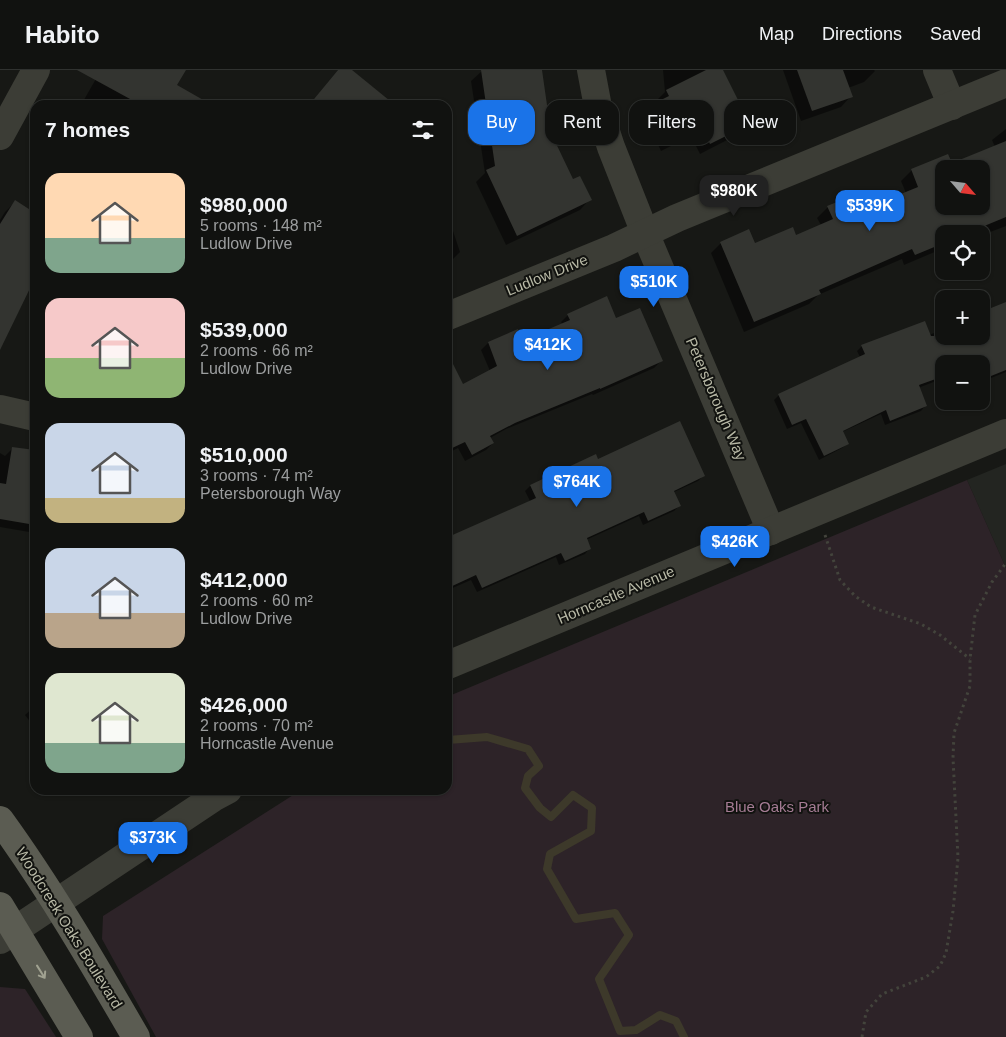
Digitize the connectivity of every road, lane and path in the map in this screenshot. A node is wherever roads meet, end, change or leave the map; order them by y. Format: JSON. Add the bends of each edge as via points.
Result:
{"nodes":[{"id":1,"x":36,"y":70,"type":"edge"},
{"id":2,"x":590,"y":70,"type":"edge"},
{"id":3,"x":937,"y":70,"type":"edge"},
{"id":4,"x":1006,"y":83,"type":"edge"},
{"id":5,"x":952,"y":106,"type":"junction"},
{"id":6,"x":0,"y":136,"type":"edge"},
{"id":7,"x":645,"y":233,"type":"junction"},
{"id":8,"x":452,"y":314,"type":"edge"},
{"id":9,"x":0,"y":409,"type":"edge"},
{"id":10,"x":30,"y":416,"type":"edge"},
{"id":11,"x":1005,"y":436,"type":"edge"},
{"id":12,"x":818,"y":511,"type":"junction"},
{"id":13,"x":771,"y":530,"type":"junction"},
{"id":14,"x":1006,"y":564,"type":"edge"},
{"id":15,"x":970,"y":659,"type":"junction"},
{"id":16,"x":452,"y":663,"type":"edge"},
{"id":17,"x":219,"y":795,"type":"edge"},
{"id":18,"x":0,"y":820,"type":"edge"},
{"id":19,"x":56,"y":903,"type":"junction"},
{"id":20,"x":0,"y":906,"type":"edge"},
{"id":21,"x":8,"y":935,"type":"edge"},
{"id":22,"x":79,"y":1037,"type":"edge"},
{"id":23,"x":136,"y":1037,"type":"edge"},
{"id":24,"x":862,"y":1037,"type":"edge"}],
"edges":[{"from":1,"to":6,"type":"street"},
{"from":2,"to":7,"type":"street","name":"Petersborough Way","via":[[608,139]]},
{"from":3,"to":5,"type":"street"},
{"from":4,"to":5,"type":"street","name":"Ludlow Drive"},
{"from":5,"to":7,"type":"street","name":"Ludlow Drive"},
{"from":7,"to":8,"type":"street","name":"Ludlow Drive"},
{"from":7,"to":13,"type":"street","name":"Petersborough Way"},
{"from":9,"to":10,"type":"street"},
{"from":11,"to":12,"type":"street","name":"Horncastle Avenue"},
{"from":12,"to":13,"type":"street","name":"Horncastle Avenue"},
{"from":12,"to":15,"type":"path","via":[[840,580],[855,596],[870,607],[921,624]]},
{"from":13,"to":16,"type":"street","name":"Horncastle Avenue"},
{"from":14,"to":15,"type":"path","via":[[992,582],[975,615]]},
{"from":15,"to":24,"type":"path","via":[[970,686],[954,733],[958,858],[946,953],[940,966],[926,977],[882,994],[866,1012]]},
{"from":17,"to":19,"type":"street"},
{"from":18,"to":19,"type":"main road","name":"Woodcreek Oaks Boulevard"},
{"from":19,"to":21,"type":"street"},
{"from":19,"to":23,"type":"main road","name":"Woodcreek Oaks Boulevard"},
{"from":20,"to":21,"type":"main road"},
{"from":21,"to":22,"type":"main road","one_way":true}]}
